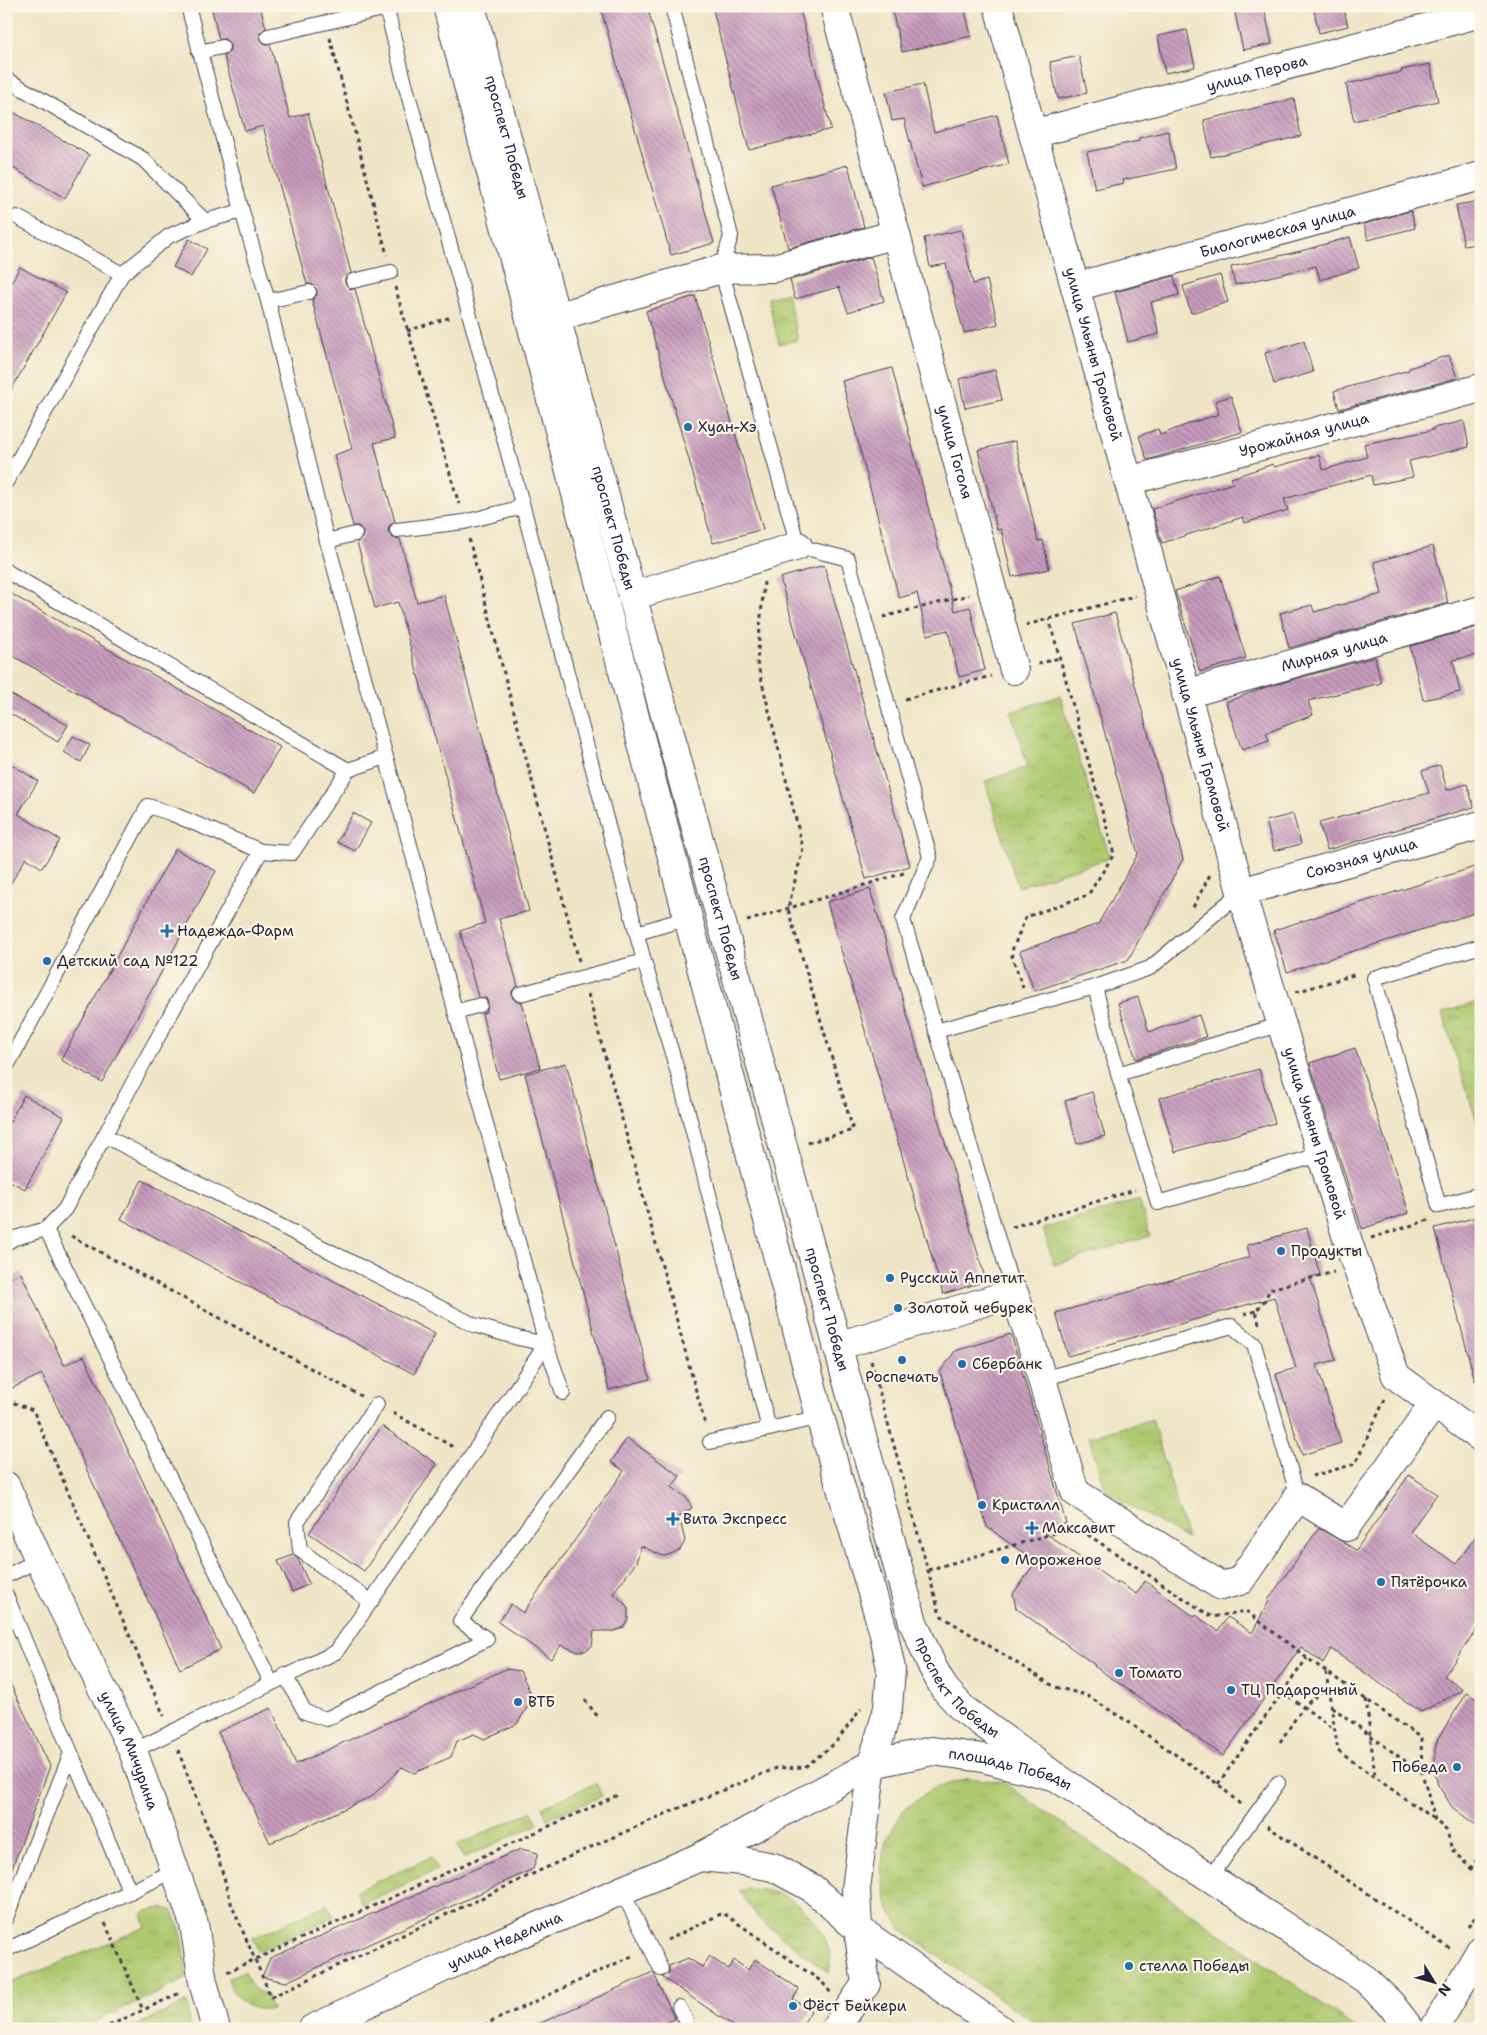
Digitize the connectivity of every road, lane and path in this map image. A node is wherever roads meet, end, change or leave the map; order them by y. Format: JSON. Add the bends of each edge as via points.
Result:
{"nodes":[{"id":1,"x":188,"y":6,"type":"edge"},
{"id":2,"x":447,"y":6,"type":"edge"},
{"id":3,"x":471,"y":6,"type":"edge"},
{"id":4,"x":672,"y":6,"type":"edge"},
{"id":5,"x":834,"y":6,"type":"edge"},
{"id":6,"x":998,"y":6,"type":"edge"},
{"id":7,"x":387,"y":7,"type":"edge"},
{"id":8,"x":1481,"y":13,"type":"edge"},
{"id":9,"x":1452,"y":14,"type":"edge"},
{"id":10,"x":326,"y":22,"type":"junction"},
{"id":11,"x":268,"y":36,"type":"dead end"},
{"id":12,"x":222,"y":47,"type":"dead end"},
{"id":13,"x":199,"y":52,"type":"junction"},
{"id":14,"x":6,"y":78,"type":"edge"},
{"id":15,"x":1033,"y":134,"type":"junction"},
{"id":16,"x":1481,"y":176,"type":"edge"},
{"id":17,"x":242,"y":211,"type":"junction"},
{"id":18,"x":17,"y":216,"type":"dead end"},
{"id":19,"x":205,"y":221,"type":"junction"},
{"id":20,"x":896,"y":234,"type":"junction"},
{"id":21,"x":721,"y":269,"type":"junction"},
{"id":22,"x":392,"y":272,"type":"junction"},
{"id":23,"x":122,"y":274,"type":"junction"},
{"id":24,"x":353,"y":281,"type":"dead end"},
{"id":25,"x":1075,"y":287,"type":"junction"},
{"id":26,"x":309,"y":292,"type":"dead end"},
{"id":27,"x":268,"y":301,"type":"junction"},
{"id":28,"x":468,"y":312,"type":"junction"},
{"id":29,"x":556,"y":317,"type":"junction"},
{"id":30,"x":407,"y":331,"type":"junction"},
{"id":31,"x":1481,"y":388,"type":"edge"},
{"id":32,"x":1128,"y":481,"type":"junction"},
{"id":33,"x":6,"y":482,"type":"edge"},
{"id":34,"x":523,"y":507,"type":"junction"},
{"id":35,"x":464,"y":522,"type":"junction"},
{"id":36,"x":397,"y":530,"type":"dead end"},
{"id":37,"x":355,"y":534,"type":"dead end"},
{"id":38,"x":326,"y":541,"type":"junction"},
{"id":39,"x":798,"y":546,"type":"junction"},
{"id":40,"x":766,"y":556,"type":"junction"},
{"id":41,"x":6,"y":571,"type":"edge"},
{"id":42,"x":991,"y":589,"type":"junction"},
{"id":43,"x":1158,"y":590,"type":"junction"},
{"id":44,"x":632,"y":596,"type":"junction"},
{"id":45,"x":1481,"y":610,"type":"edge"},
{"id":46,"x":1048,"y":619,"type":"junction"},
{"id":47,"x":865,"y":622,"type":"junction"},
{"id":48,"x":1003,"y":632,"type":"junction"},
{"id":49,"x":1060,"y":658,"type":"junction"},
{"id":50,"x":1014,"y":670,"type":"junction"},
{"id":51,"x":1186,"y":694,"type":"junction"},
{"id":52,"x":888,"y":703,"type":"junction"},
{"id":53,"x":386,"y":757,"type":"junction"},
{"id":54,"x":348,"y":770,"type":"junction"},
{"id":55,"x":1481,"y":825,"type":"edge"},
{"id":56,"x":261,"y":851,"type":"junction"},
{"id":57,"x":926,"y":866,"type":"junction"},
{"id":58,"x":1241,"y":892,"type":"junction"},
{"id":59,"x":788,"y":909,"type":"junction"},
{"id":60,"x":688,"y":918,"type":"junction"},
{"id":61,"x":742,"y":922,"type":"dead end"},
{"id":62,"x":637,"y":933,"type":"junction"},
{"id":63,"x":1481,"y":946,"type":"edge"},
{"id":64,"x":644,"y":961,"type":"junction"},
{"id":65,"x":1358,"y":974,"type":"dead end"},
{"id":66,"x":583,"y":977,"type":"junction"},
{"id":67,"x":1095,"y":987,"type":"junction"},
{"id":68,"x":1294,"y":993,"type":"dead end"},
{"id":69,"x":520,"y":994,"type":"dead end"},
{"id":70,"x":480,"y":1005,"type":"dead end"},
{"id":71,"x":1028,"y":1006,"type":"junction"},
{"id":72,"x":455,"y":1012,"type":"junction"},
{"id":73,"x":1282,"y":1024,"type":"junction"},
{"id":74,"x":936,"y":1031,"type":"junction"},
{"id":75,"x":6,"y":1068,"type":"edge"},
{"id":76,"x":1118,"y":1074,"type":"junction"},
{"id":77,"x":105,"y":1136,"type":"junction"},
{"id":78,"x":806,"y":1143,"type":"dead end"},
{"id":79,"x":1322,"y":1154,"type":"junction"},
{"id":80,"x":1152,"y":1185,"type":"junction"},
{"id":81,"x":1481,"y":1194,"type":"edge"},
{"id":82,"x":1439,"y":1206,"type":"junction"},
{"id":83,"x":48,"y":1227,"type":"junction"},
{"id":84,"x":996,"y":1232,"type":"junction"},
{"id":85,"x":6,"y":1243,"type":"edge"},
{"id":86,"x":1353,"y":1255,"type":"junction"},
{"id":87,"x":1014,"y":1293,"type":"junction"},
{"id":88,"x":1261,"y":1330,"type":"dead end"},
{"id":89,"x":864,"y":1338,"type":"junction"},
{"id":90,"x":546,"y":1344,"type":"junction"},
{"id":91,"x":837,"y":1346,"type":"junction"},
{"id":92,"x":1396,"y":1376,"type":"junction"},
{"id":93,"x":1042,"y":1379,"type":"junction"},
{"id":94,"x":563,"y":1393,"type":"dead end"},
{"id":95,"x":6,"y":1400,"type":"edge"},
{"id":96,"x":376,"y":1404,"type":"junction"},
{"id":97,"x":1434,"y":1404,"type":"junction"},
{"id":98,"x":606,"y":1417,"type":"dead end"},
{"id":99,"x":820,"y":1417,"type":"junction"},
{"id":100,"x":770,"y":1429,"type":"junction"},
{"id":101,"x":1481,"y":1438,"type":"edge"},
{"id":102,"x":710,"y":1442,"type":"joint"},
{"id":103,"x":471,"y":1456,"type":"junction"},
{"id":104,"x":6,"y":1486,"type":"edge"},
{"id":105,"x":1296,"y":1489,"type":"junction"},
{"id":106,"x":39,"y":1560,"type":"junction"},
{"id":107,"x":928,"y":1570,"type":"junction"},
{"id":108,"x":6,"y":1576,"type":"edge"},
{"id":109,"x":6,"y":1595,"type":"edge"},
{"id":110,"x":371,"y":1602,"type":"junction"},
{"id":111,"x":1307,"y":1658,"type":"junction"},
{"id":112,"x":1326,"y":1671,"type":"junction"},
{"id":113,"x":285,"y":1675,"type":"junction"},
{"id":114,"x":272,"y":1682,"type":"junction"},
{"id":115,"x":1328,"y":1686,"type":"junction"},
{"id":116,"x":1283,"y":1692,"type":"junction"},
{"id":117,"x":1366,"y":1699,"type":"junction"},
{"id":118,"x":585,"y":1700,"type":"dead end"},
{"id":119,"x":866,"y":1702,"type":"dead end"},
{"id":120,"x":1302,"y":1706,"type":"junction"},
{"id":121,"x":1332,"y":1707,"type":"junction"},
{"id":122,"x":598,"y":1717,"type":"dead end"},
{"id":123,"x":1336,"y":1730,"type":"junction"},
{"id":124,"x":171,"y":1732,"type":"junction"},
{"id":125,"x":1370,"y":1736,"type":"junction"},
{"id":126,"x":1280,"y":1742,"type":"dead end"},
{"id":127,"x":133,"y":1750,"type":"junction"},
{"id":128,"x":71,"y":1753,"type":"junction"},
{"id":129,"x":872,"y":1764,"type":"junction"},
{"id":130,"x":1422,"y":1773,"type":"junction"},
{"id":131,"x":1056,"y":1777,"type":"junction"},
{"id":132,"x":1375,"y":1777,"type":"junction"},
{"id":133,"x":1278,"y":1782,"type":"dead end"},
{"id":134,"x":1218,"y":1784,"type":"junction"},
{"id":135,"x":618,"y":1795,"type":"dead end"},
{"id":136,"x":1254,"y":1816,"type":"junction"},
{"id":137,"x":1436,"y":1820,"type":"junction"},
{"id":138,"x":1481,"y":1854,"type":"edge"},
{"id":139,"x":700,"y":1857,"type":"junction"},
{"id":140,"x":1470,"y":1869,"type":"junction"},
{"id":141,"x":176,"y":1870,"type":"junction"},
{"id":142,"x":1210,"y":1878,"type":"junction"},
{"id":143,"x":1481,"y":1878,"type":"edge"},
{"id":144,"x":622,"y":1891,"type":"junction"},
{"id":145,"x":130,"y":1892,"type":"junction"},
{"id":146,"x":98,"y":1907,"type":"junction"},
{"id":147,"x":1481,"y":1909,"type":"edge"},
{"id":148,"x":6,"y":1918,"type":"edge"},
{"id":149,"x":858,"y":1929,"type":"junction"},
{"id":150,"x":6,"y":1950,"type":"edge"},
{"id":151,"x":1471,"y":1951,"type":"edge"},
{"id":152,"x":255,"y":1960,"type":"junction"},
{"id":153,"x":661,"y":1969,"type":"dead end"},
{"id":154,"x":203,"y":1982,"type":"junction"},
{"id":155,"x":679,"y":2007,"type":"dead end"},
{"id":156,"x":143,"y":2010,"type":"junction"},
{"id":157,"x":686,"y":2021,"type":"dead end"},
{"id":158,"x":102,"y":2029,"type":"edge"},
{"id":159,"x":216,"y":2029,"type":"edge"},
{"id":160,"x":312,"y":2029,"type":"edge"},
{"id":161,"x":835,"y":2029,"type":"edge"},
{"id":162,"x":1000,"y":2029,"type":"edge"},
{"id":163,"x":1410,"y":2029,"type":"edge"},
{"id":164,"x":1434,"y":2029,"type":"edge"}],
"edges":[{"from":1,"to":13,"type":"lane"},
{"from":2,"to":60,"type":"street","name":"проспект Победы"},
{"from":3,"to":29,"type":"street","name":"проспект Победы"},
{"from":4,"to":21,"type":"lane","via":[[731,236]]},
{"from":5,"to":20,"type":"street","name":"улица Гоголя"},
{"from":6,"to":15,"type":"street","name":"улица Ульяны Громовой"},
{"from":7,"to":10,"type":"lane"},
{"from":7,"to":28,"type":"lane"},
{"from":8,"to":9,"type":"street","name":"улица Перова"},
{"from":9,"to":15,"type":"street","name":"улица Перова"},
{"from":10,"to":11,"type":"lane"},
{"from":10,"to":22,"type":"path"},
{"from":12,"to":13,"type":"lane"},
{"from":13,"to":17,"type":"lane"},
{"from":14,"to":19,"type":"lane","via":[[143,159]]},
{"from":15,"to":25,"type":"street","name":"улица Ульяны Громовой"},
{"from":16,"to":25,"type":"street","name":"Биологическая улица"},
{"from":17,"to":19,"type":"lane"},
{"from":17,"to":27,"type":"lane"},
{"from":18,"to":23,"type":"lane"},
{"from":19,"to":23,"type":"lane","via":[[169,236]]},
{"from":20,"to":21,"type":"street","via":[[774,268]]},
{"from":20,"to":42,"type":"street","name":"улица Гоголя"},
{"from":21,"to":29,"type":"street"},
{"from":21,"to":39,"type":"lane"},
{"from":22,"to":24,"type":"lane"},
{"from":22,"to":30,"type":"path"},
{"from":23,"to":33,"type":"lane"},
{"from":25,"to":32,"type":"street","name":"улица Ульяны Громовой"},
{"from":26,"to":27,"type":"lane"},
{"from":27,"to":38,"type":"lane"},
{"from":28,"to":30,"type":"path"},
{"from":28,"to":34,"type":"lane"},
{"from":29,"to":44,"type":"street","name":"проспект Победы"},
{"from":30,"to":35,"type":"path"},
{"from":31,"to":32,"type":"street","name":"Урожайная улица"},
{"from":32,"to":43,"type":"street","name":"улица Ульяны Громовой"},
{"from":34,"to":35,"type":"lane"},
{"from":34,"to":62,"type":"lane"},
{"from":35,"to":36,"type":"lane"},
{"from":35,"to":66,"type":"path"},
{"from":37,"to":38,"type":"lane"},
{"from":38,"to":53,"type":"lane"},
{"from":39,"to":40,"type":"street"},
{"from":39,"to":47,"type":"lane","via":[[848,559]]},
{"from":40,"to":44,"type":"street"},
{"from":40,"to":59,"type":"path","via":[[757,662],[803,848]]},
{"from":41,"to":54,"type":"lane"},
{"from":42,"to":47,"type":"path"},
{"from":42,"to":48,"type":"street","name":"улица Гоголя"},
{"from":43,"to":46,"type":"path"},
{"from":43,"to":51,"type":"street","name":"улица Ульяны Громовой"},
{"from":44,"to":91,"type":"street","name":"проспект Победы"},
{"from":45,"to":51,"type":"street","name":"Мирная улица"},
{"from":46,"to":48,"type":"path"},
{"from":46,"to":49,"type":"path"},
{"from":47,"to":52,"type":"lane"},
{"from":48,"to":50,"type":"street","name":"улица Гоголя"},
{"from":49,"to":50,"type":"path"},
{"from":49,"to":71,"type":"path","via":[[1114,854],[1088,895],[1026,917],[1011,953]]},
{"from":50,"to":52,"type":"path"},
{"from":51,"to":58,"type":"street","name":"улица Ульяны Громовой"},
{"from":52,"to":57,"type":"lane","via":[[930,857]]},
{"from":53,"to":54,"type":"lane"},
{"from":53,"to":72,"type":"lane"},
{"from":54,"to":56,"type":"lane","via":[[292,852]]},
{"from":55,"to":58,"type":"street","name":"Союзная улица"},
{"from":56,"to":75,"type":"lane","via":[[148,806]]},
{"from":56,"to":77,"type":"lane"},
{"from":57,"to":59,"type":"path"},
{"from":57,"to":74,"type":"lane","via":[[903,919]]},
{"from":58,"to":67,"type":"lane","via":[[1150,968]]},
{"from":58,"to":73,"type":"street","name":"улица Ульяны Громовой"},
{"from":59,"to":61,"type":"path"},
{"from":59,"to":78,"type":"path","via":[[853,1130]]},
{"from":60,"to":62,"type":"lane"},
{"from":60,"to":99,"type":"street","name":"проспект Победы"},
{"from":62,"to":64,"type":"lane"},
{"from":63,"to":82,"type":"lane","via":[[1374,978]]},
{"from":64,"to":66,"type":"lane"},
{"from":64,"to":100,"type":"lane","via":[[678,1073]]},
{"from":65,"to":68,"type":"path"},
{"from":66,"to":69,"type":"lane"},
{"from":66,"to":102,"type":"path"},
{"from":67,"to":71,"type":"lane"},
{"from":67,"to":76,"type":"lane"},
{"from":70,"to":72,"type":"lane"},
{"from":71,"to":74,"type":"lane"},
{"from":72,"to":90,"type":"lane"},
{"from":73,"to":76,"type":"lane"},
{"from":73,"to":79,"type":"street","name":"улица Ульяны Громовой"},
{"from":74,"to":84,"type":"lane"},
{"from":76,"to":80,"type":"lane"},
{"from":77,"to":83,"type":"lane","via":[[66,1209]]},
{"from":77,"to":90,"type":"lane","via":[[474,1326]]},
{"from":79,"to":80,"type":"lane","via":[[1158,1203]]},
{"from":79,"to":86,"type":"street","name":"улица Ульяны Громовой"},
{"from":80,"to":84,"type":"path"},
{"from":81,"to":82,"type":"lane"},
{"from":82,"to":86,"type":"path","via":[[1435,1218]]},
{"from":83,"to":85,"type":"lane"},
{"from":83,"to":96,"type":"path"},
{"from":83,"to":114,"type":"lane"},
{"from":84,"to":87,"type":"lane"},
{"from":86,"to":88,"type":"path","via":[[1270,1289],[1256,1311]]},
{"from":86,"to":92,"type":"street","name":"улица Ульяны Громовой"},
{"from":87,"to":89,"type":"street"},
{"from":87,"to":93,"type":"street"},
{"from":89,"to":91,"type":"street"},
{"from":89,"to":107,"type":"path"},
{"from":90,"to":94,"type":"lane"},
{"from":90,"to":103,"type":"lane"},
{"from":91,"to":131,"type":"street","name":"проспект Победы","via":[[913,1622],[932,1666],[944,1688],[963,1709]]},
{"from":92,"to":97,"type":"street"},
{"from":92,"to":105,"type":"path","via":[[1355,1464]]},
{"from":93,"to":105,"type":"lane","via":[[1232,1326],[1254,1344]]},
{"from":93,"to":105,"type":"street","via":[[1075,1492],[1221,1586],[1240,1581]]},
{"from":95,"to":124,"type":"path","via":[[33,1410]]},
{"from":96,"to":103,"type":"path"},
{"from":96,"to":110,"type":"lane","via":[[297,1522],[300,1550]]},
{"from":97,"to":101,"type":"street"},
{"from":97,"to":105,"type":"street","via":[[1346,1527]]},
{"from":98,"to":113,"type":"lane","via":[[460,1621],[487,1639],[326,1719],[305,1712]]},
{"from":99,"to":100,"type":"lane"},
{"from":99,"to":129,"type":"street","name":"проспект Победы","via":[[883,1630],[891,1669],[888,1708]]},
{"from":100,"to":102,"type":"lane"},
{"from":103,"to":110,"type":"lane"},
{"from":104,"to":106,"type":"street","name":"улица Мичурина"},
{"from":106,"to":108,"type":"lane"},
{"from":106,"to":127,"type":"street","name":"улица Мичурина"},
{"from":107,"to":111,"type":"path","via":[[1076,1527],[1212,1617],[1246,1611]]},
{"from":107,"to":134,"type":"path","via":[[940,1615],[1054,1687],[1086,1695]]},
{"from":109,"to":128,"type":"lane"},
{"from":110,"to":113,"type":"lane","via":[[336,1652]]},
{"from":111,"to":112,"type":"path"},
{"from":111,"to":116,"type":"path"},
{"from":112,"to":115,"type":"path"},
{"from":112,"to":117,"type":"path"},
{"from":113,"to":114,"type":"lane"},
{"from":114,"to":124,"type":"lane"},
{"from":115,"to":120,"type":"path"},
{"from":115,"to":121,"type":"path"},
{"from":116,"to":120,"type":"path"},
{"from":116,"to":134,"type":"path"},
{"from":117,"to":125,"type":"path"},
{"from":117,"to":130,"type":"path","via":[[1421,1738]]},
{"from":118,"to":122,"type":"path"},
{"from":119,"to":152,"type":"path","via":[[835,1743],[805,1767],[776,1768],[657,1818],[271,1997]]},
{"from":120,"to":123,"type":"path"},
{"from":120,"to":126,"type":"path"},
{"from":121,"to":123,"type":"path"},
{"from":121,"to":125,"type":"path"},
{"from":123,"to":132,"type":"path","via":[[1338,1751]]},
{"from":124,"to":127,"type":"lane"},
{"from":124,"to":152,"type":"path","via":[[216,1850],[232,1906]]},
{"from":125,"to":130,"type":"path"},
{"from":125,"to":132,"type":"path"},
{"from":127,"to":141,"type":"street","name":"улица Мичурина"},
{"from":128,"to":145,"type":"lane"},
{"from":128,"to":148,"type":"lane"},
{"from":129,"to":131,"type":"street","name":"площадь Победы","via":[[932,1751],[983,1758]]},
{"from":129,"to":139,"type":"street","name":"площадь Победы"},
{"from":129,"to":149,"type":"street","via":[[856,1889]]},
{"from":130,"to":137,"type":"path"},
{"from":131,"to":142,"type":"street","name":"площадь Победы"},
{"from":132,"to":137,"type":"path"},
{"from":133,"to":136,"type":"lane"},
{"from":134,"to":136,"type":"path"},
{"from":135,"to":152,"type":"path"},
{"from":136,"to":142,"type":"lane"},
{"from":136,"to":151,"type":"path","via":[[1451,1951]]},
{"from":137,"to":140,"type":"path","via":[[1447,1831],[1452,1850]]},
{"from":138,"to":140,"type":"path"},
{"from":139,"to":144,"type":"street","name":"улица Неделина"},
{"from":139,"to":149,"type":"street","via":[[773,1867],[812,1888]]},
{"from":140,"to":143,"type":"path"},
{"from":141,"to":145,"type":"lane"},
{"from":141,"to":154,"type":"street","name":"улица Мичурина","via":[[194,1924]]},
{"from":142,"to":163,"type":"street","name":"площадь Победы","via":[[1365,1979],[1390,2003]]},
{"from":144,"to":153,"type":"lane"},
{"from":144,"to":160,"type":"street","name":"улица Неделина","via":[[473,1954]]},
{"from":145,"to":146,"type":"lane"},
{"from":146,"to":150,"type":"lane"},
{"from":146,"to":156,"type":"path"},
{"from":147,"to":151,"type":"path"},
{"from":149,"to":161,"type":"street","via":[[866,1984]]},
{"from":149,"to":162,"type":"street"},
{"from":151,"to":164,"type":"street"},
{"from":152,"to":154,"type":"path"},
{"from":154,"to":156,"type":"path"},
{"from":154,"to":159,"type":"street","name":"улица Мичурина"},
{"from":155,"to":157,"type":"lane"},
{"from":156,"to":158,"type":"path"}]}
